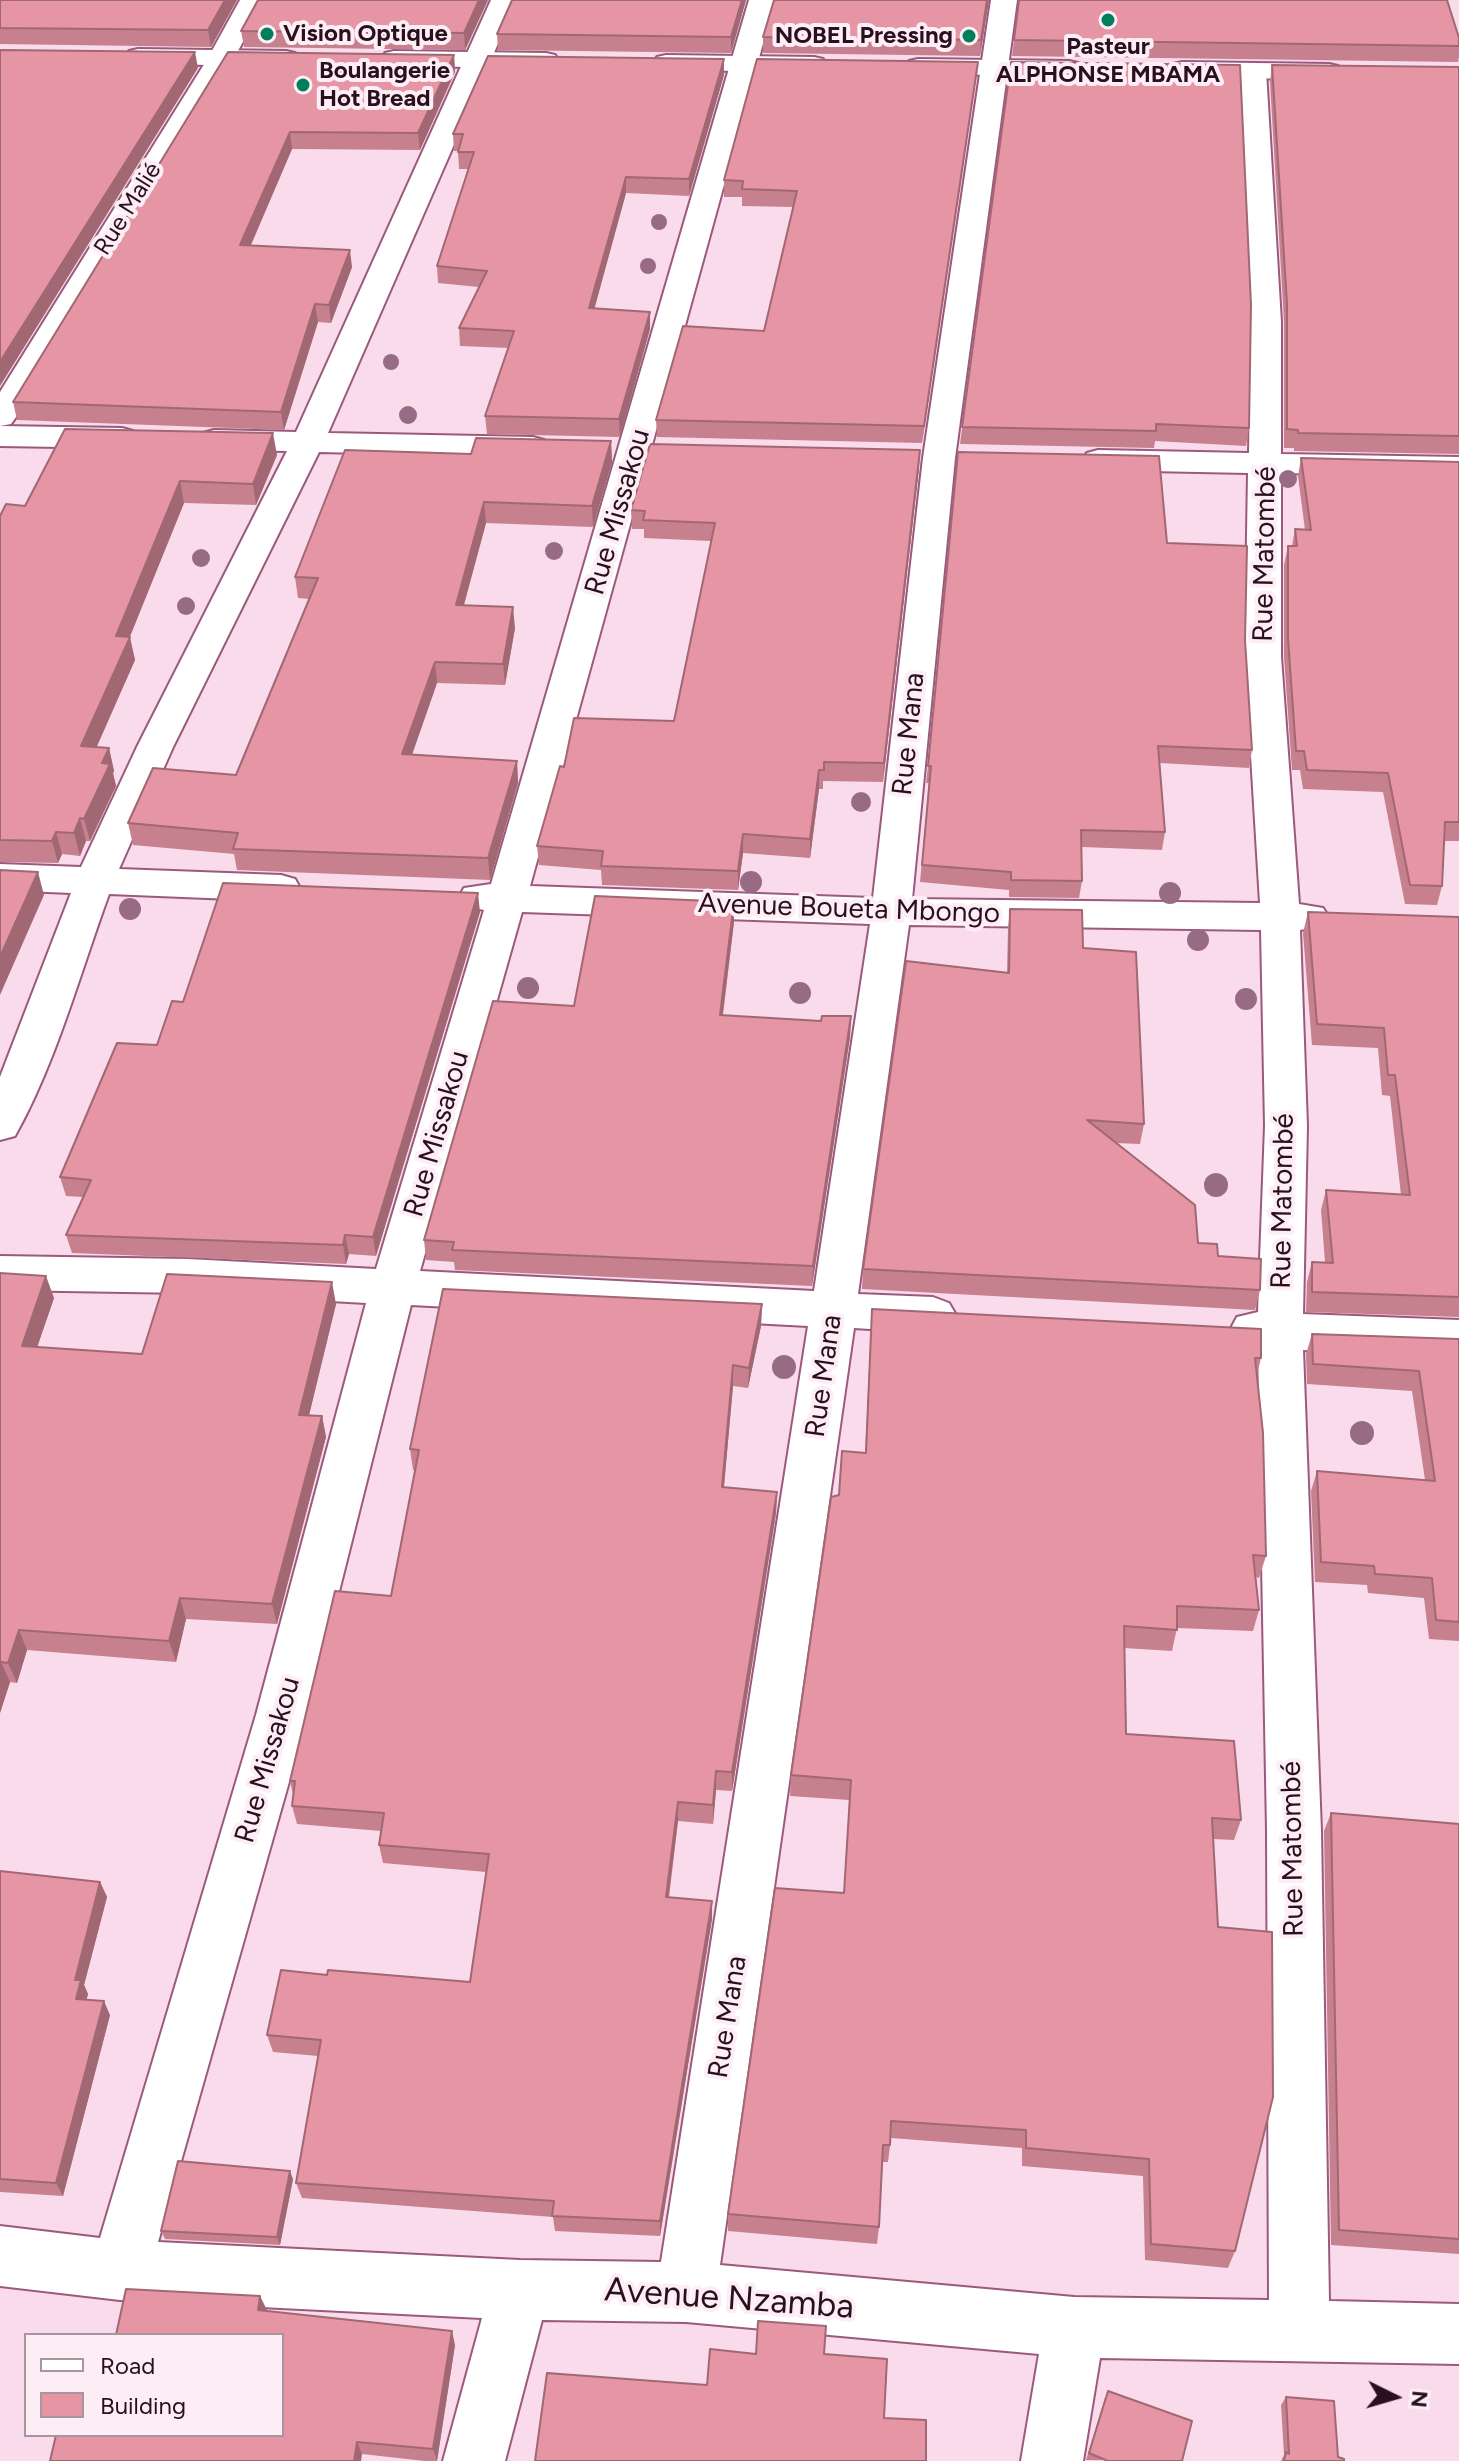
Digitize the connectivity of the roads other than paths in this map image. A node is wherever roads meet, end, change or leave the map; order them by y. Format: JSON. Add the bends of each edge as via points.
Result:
{"nodes":[{"id":1,"x":253,"y":0,"type":"edge"},
{"id":2,"x":504,"y":0,"type":"edge"},
{"id":3,"x":762,"y":0,"type":"edge"},
{"id":4,"x":1004,"y":0,"type":"edge"},
{"id":5,"x":110,"y":56,"type":"edge"},
{"id":6,"x":221,"y":58,"type":"junction"},
{"id":7,"x":311,"y":59,"type":"edge"},
{"id":8,"x":372,"y":59,"type":"edge"},
{"id":9,"x":478,"y":60,"type":"junction"},
{"id":10,"x":572,"y":61,"type":"edge"},
{"id":11,"x":634,"y":63,"type":"edge"},
{"id":12,"x":744,"y":64,"type":"junction"},
{"id":13,"x":838,"y":66,"type":"edge"},
{"id":14,"x":886,"y":67,"type":"edge"},
{"id":15,"x":996,"y":68,"type":"junction"},
{"id":16,"x":1102,"y":69,"type":"edge"},
{"id":17,"x":1163,"y":70,"type":"edge"},
{"id":18,"x":1253,"y":71,"type":"junction"},
{"id":19,"x":1348,"y":72,"type":"edge"},
{"id":20,"x":0,"y":417,"type":"edge"},
{"id":21,"x":0,"y":436,"type":"edge"},
{"id":22,"x":308,"y":441,"type":"junction"},
{"id":23,"x":558,"y":447,"type":"edge"},
{"id":24,"x":1064,"y":459,"type":"edge"},
{"id":25,"x":1267,"y":462,"type":"junction"},
{"id":26,"x":1459,"y":467,"type":"edge"},
{"id":27,"x":0,"y":877,"type":"edge"},
{"id":28,"x":95,"y":879,"type":"junction"},
{"id":29,"x":316,"y":889,"type":"edge"},
{"id":30,"x":442,"y":895,"type":"edge"},
{"id":31,"x":505,"y":898,"type":"junction"},
{"id":32,"x":891,"y":912,"type":"junction"},
{"id":33,"x":1280,"y":916,"type":"junction"},
{"id":34,"x":1340,"y":918,"type":"edge"},
{"id":35,"x":0,"y":1125,"type":"edge"},
{"id":36,"x":0,"y":1273,"type":"edge"},
{"id":37,"x":393,"y":1287,"type":"junction"},
{"id":38,"x":833,"y":1310,"type":"junction"},
{"id":39,"x":977,"y":1317,"type":"edge"},
{"id":40,"x":1216,"y":1328,"type":"edge"},
{"id":41,"x":1280,"y":1332,"type":"junction"},
{"id":42,"x":1459,"y":1338,"type":"edge"},
{"id":43,"x":1,"y":2258,"type":"edge"},
{"id":44,"x":120,"y":2270,"type":"junction"},
{"id":45,"x":520,"y":2290,"type":"junction"},
{"id":46,"x":686,"y":2292,"type":"junction"},
{"id":47,"x":1074,"y":2327,"type":"junction"},
{"id":48,"x":1299,"y":2332,"type":"junction"},
{"id":49,"x":1459,"y":2334,"type":"edge"},
{"id":50,"x":474,"y":2461,"type":"edge"},
{"id":51,"x":1052,"y":2461,"type":"edge"}],
"edges":[{"from":1,"to":6,"type":"street","name":"Rue Malié"},
{"from":2,"to":9,"type":"street"},
{"from":3,"to":12,"type":"street","name":"Rue Missakou"},
{"from":4,"to":15,"type":"street","name":"Rue Mana"},
{"from":5,"to":6,"type":"street"},
{"from":6,"to":7,"type":"street"},
{"from":6,"to":20,"type":"street","name":"Rue Malié"},
{"from":8,"to":9,"type":"street"},
{"from":9,"to":10,"type":"street"},
{"from":9,"to":22,"type":"street"},
{"from":11,"to":12,"type":"street"},
{"from":12,"to":13,"type":"street"},
{"from":12,"to":31,"type":"street","name":"Rue Missakou"},
{"from":14,"to":15,"type":"street"},
{"from":15,"to":16,"type":"street"},
{"from":15,"to":32,"type":"street","name":"Rue Mana","via":[[939,457]]},
{"from":17,"to":18,"type":"street"},
{"from":18,"to":19,"type":"street"},
{"from":18,"to":25,"type":"street","name":"Rue Matombé","via":[[1266,322]]},
{"from":21,"to":22,"type":"street"},
{"from":22,"to":23,"type":"street"},
{"from":22,"to":28,"type":"street"},
{"from":24,"to":25,"type":"street"},
{"from":25,"to":26,"type":"street"},
{"from":25,"to":33,"type":"street","name":"Rue Matombé","via":[[1263,657]]},
{"from":27,"to":28,"type":"street"},
{"from":28,"to":29,"type":"street"},
{"from":28,"to":35,"type":"street"},
{"from":30,"to":31,"type":"street","name":"Avenue Boueta Mbongo"},
{"from":31,"to":32,"type":"street","name":"Avenue Boueta Mbongo"},
{"from":31,"to":37,"type":"street","name":"Rue Missakou"},
{"from":32,"to":33,"type":"street","name":"Avenue Boueta Mbongo"},
{"from":32,"to":38,"type":"street","name":"Rue Mana"},
{"from":33,"to":34,"type":"street","name":"Avenue Boueta Mbongo"},
{"from":33,"to":41,"type":"street","name":"Rue Matombé","via":[[1286,1126]]},
{"from":36,"to":37,"type":"street"},
{"from":37,"to":38,"type":"street"},
{"from":37,"to":44,"type":"street","name":"Rue Missakou","via":[[282,1715]]},
{"from":38,"to":39,"type":"street"},
{"from":38,"to":46,"type":"street","name":"Rue Mana"},
{"from":40,"to":41,"type":"street"},
{"from":41,"to":42,"type":"street"},
{"from":41,"to":48,"type":"street","name":"Rue Matombé","via":[[1294,1831]]},
{"from":43,"to":44,"type":"street","name":"Avenue Nzamba"},
{"from":44,"to":45,"type":"street","name":"Avenue Nzamba"},
{"from":45,"to":46,"type":"street","name":"Avenue Nzamba"},
{"from":45,"to":50,"type":"street"},
{"from":46,"to":47,"type":"street","name":"Avenue Nzamba"},
{"from":47,"to":48,"type":"street","name":"Avenue Nzamba"},
{"from":47,"to":51,"type":"street"},
{"from":48,"to":49,"type":"street","name":"Avenue Nzamba"}]}
